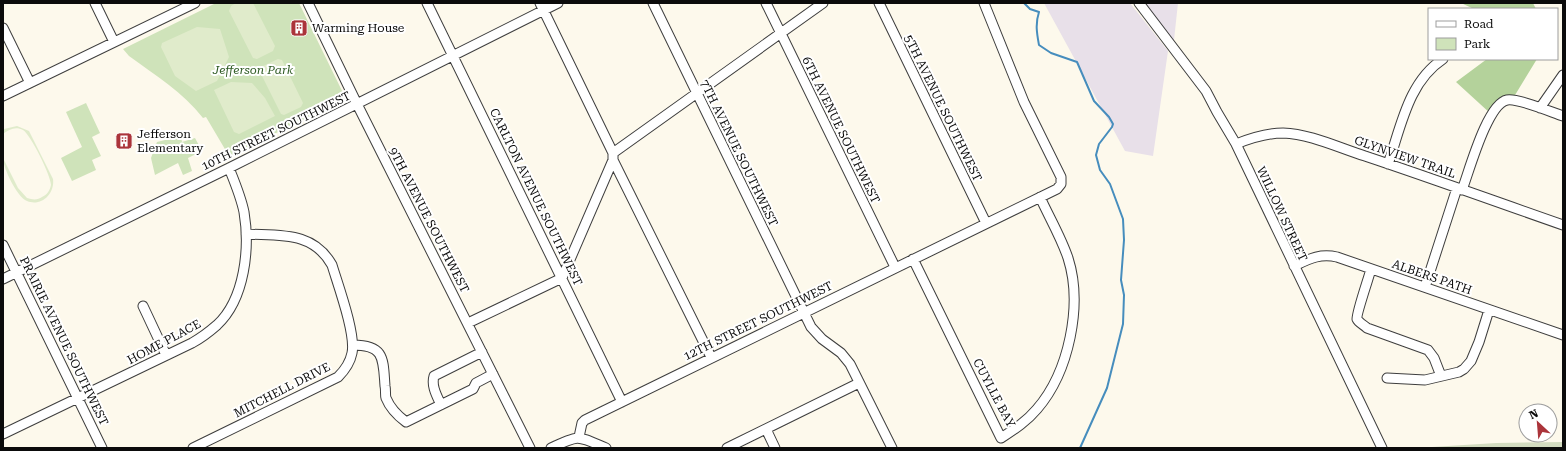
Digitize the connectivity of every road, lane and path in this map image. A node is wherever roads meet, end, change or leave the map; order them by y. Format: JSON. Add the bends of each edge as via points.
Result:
{"nodes":[{"id":1,"x":95,"y":3,"type":"edge"},
{"id":2,"x":194,"y":3,"type":"edge"},
{"id":3,"x":308,"y":3,"type":"edge"},
{"id":4,"x":427,"y":3,"type":"edge"},
{"id":5,"x":558,"y":3,"type":"edge"},
{"id":6,"x":653,"y":3,"type":"edge"},
{"id":7,"x":766,"y":3,"type":"edge"},
{"id":8,"x":823,"y":3,"type":"edge"},
{"id":9,"x":879,"y":3,"type":"edge"},
{"id":10,"x":984,"y":3,"type":"edge"},
{"id":11,"x":1139,"y":3,"type":"edge"},
{"id":12,"x":542,"y":7,"type":"edge"},
{"id":13,"x":3,"y":28,"type":"edge"},
{"id":14,"x":781,"y":33,"type":"junction"},
{"id":15,"x":114,"y":42,"type":"junction"},
{"id":16,"x":454,"y":56,"type":"junction"},
{"id":17,"x":1442,"y":60,"type":"edge"},
{"id":18,"x":1563,"y":75,"type":"edge"},
{"id":19,"x":30,"y":83,"type":"junction"},
{"id":20,"x":697,"y":93,"type":"junction"},
{"id":21,"x":3,"y":96,"type":"edge"},
{"id":22,"x":357,"y":104,"type":"junction"},
{"id":23,"x":1540,"y":108,"type":"junction"},
{"id":24,"x":1563,"y":116,"type":"edge"},
{"id":25,"x":1236,"y":144,"type":"junction"},
{"id":26,"x":613,"y":156,"type":"junction"},
{"id":27,"x":1388,"y":164,"type":"junction"},
{"id":28,"x":229,"y":168,"type":"junction"},
{"id":29,"x":1460,"y":189,"type":"junction"},
{"id":30,"x":1040,"y":197,"type":"junction"},
{"id":31,"x":986,"y":223,"type":"junction"},
{"id":32,"x":1563,"y":225,"type":"edge"},
{"id":33,"x":246,"y":234,"type":"junction"},
{"id":34,"x":3,"y":245,"type":"edge"},
{"id":35,"x":913,"y":259,"type":"junction"},
{"id":36,"x":1294,"y":266,"type":"junction"},
{"id":37,"x":895,"y":267,"type":"junction"},
{"id":38,"x":1371,"y":269,"type":"junction"},
{"id":39,"x":16,"y":272,"type":"junction"},
{"id":40,"x":562,"y":278,"type":"junction"},
{"id":41,"x":3,"y":279,"type":"edge"},
{"id":42,"x":1425,"y":287,"type":"junction"},
{"id":43,"x":143,"y":306,"type":"dead end"},
{"id":44,"x":1489,"y":310,"type":"junction"},
{"id":45,"x":804,"y":313,"type":"junction"},
{"id":46,"x":468,"y":323,"type":"junction"},
{"id":47,"x":1563,"y":336,"type":"edge"},
{"id":48,"x":353,"y":345,"type":"junction"},
{"id":49,"x":482,"y":352,"type":"junction"},
{"id":50,"x":166,"y":355,"type":"junction"},
{"id":51,"x":711,"y":357,"type":"junction"},
{"id":52,"x":493,"y":374,"type":"junction"},
{"id":53,"x":1441,"y":376,"type":"junction"},
{"id":54,"x":1387,"y":378,"type":"dead end"},
{"id":55,"x":860,"y":383,"type":"junction"},
{"id":56,"x":78,"y":398,"type":"junction"},
{"id":57,"x":622,"y":402,"type":"junction"},
{"id":58,"x":441,"y":405,"type":"junction"},
{"id":59,"x":766,"y":429,"type":"junction"},
{"id":60,"x":3,"y":434,"type":"edge"},
{"id":61,"x":579,"y":437,"type":"junction"},
{"id":62,"x":102,"y":448,"type":"edge"},
{"id":63,"x":193,"y":448,"type":"edge"},
{"id":64,"x":530,"y":448,"type":"edge"},
{"id":65,"x":551,"y":448,"type":"edge"},
{"id":66,"x":606,"y":448,"type":"edge"},
{"id":67,"x":728,"y":448,"type":"edge"},
{"id":68,"x":775,"y":448,"type":"edge"},
{"id":69,"x":892,"y":448,"type":"edge"},
{"id":70,"x":1382,"y":448,"type":"edge"}],
"edges":[{"from":1,"to":15,"type":"street"},
{"from":2,"to":15,"type":"street"},
{"from":3,"to":22,"type":"street","name":"9TH AVENUE SOUTHWEST"},
{"from":4,"to":16,"type":"street","name":"CARLTON AVENUE SOUTHWEST"},
{"from":5,"to":12,"type":"street","name":"10TH STREET SOUTHWEST"},
{"from":6,"to":20,"type":"street","name":"7TH AVENUE SOUTHWEST"},
{"from":7,"to":14,"type":"street","name":"6TH AVENUE SOUTHWEST"},
{"from":8,"to":14,"type":"street"},
{"from":9,"to":31,"type":"street","name":"5TH AVENUE SOUTHWEST"},
{"from":10,"to":30,"type":"street","via":[[1024,102],[1061,177],[1061,184],[1057,189]]},
{"from":11,"to":25,"type":"street","name":"WILLOW STREET","via":[[1206,91]]},
{"from":12,"to":16,"type":"street","name":"10TH STREET SOUTHWEST"},
{"from":12,"to":26,"type":"street"},
{"from":13,"to":19,"type":"street"},
{"from":14,"to":20,"type":"street"},
{"from":14,"to":37,"type":"street","name":"6TH AVENUE SOUTHWEST"},
{"from":15,"to":19,"type":"street"},
{"from":16,"to":22,"type":"street","name":"10TH STREET SOUTHWEST"},
{"from":16,"to":40,"type":"street","name":"CARLTON AVENUE SOUTHWEST"},
{"from":17,"to":27,"type":"street","via":[[1428,71],[1413,92]]},
{"from":18,"to":23,"type":"street"},
{"from":19,"to":21,"type":"street"},
{"from":20,"to":26,"type":"street"},
{"from":20,"to":45,"type":"street","name":"7TH AVENUE SOUTHWEST"},
{"from":22,"to":28,"type":"street","name":"10TH STREET SOUTHWEST"},
{"from":22,"to":46,"type":"street","name":"9TH AVENUE SOUTHWEST"},
{"from":23,"to":24,"type":"street"},
{"from":23,"to":29,"type":"street","via":[[1507,100],[1491,114]]},
{"from":25,"to":27,"type":"street","name":"GLYNVIEW TRAIL","via":[[1266,134],[1299,135]]},
{"from":25,"to":36,"type":"street","name":"WILLOW STREET"},
{"from":26,"to":40,"type":"street"},
{"from":26,"to":51,"type":"street"},
{"from":27,"to":29,"type":"street","name":"GLYNVIEW TRAIL"},
{"from":28,"to":33,"type":"street","name":"HOME PLACE","via":[[244,213]]},
{"from":28,"to":39,"type":"street","name":"10TH STREET SOUTHWEST"},
{"from":29,"to":32,"type":"street","name":"GLYNVIEW TRAIL"},
{"from":29,"to":42,"type":"street"},
{"from":30,"to":31,"type":"street"},
{"from":30,"to":35,"type":"street","name":"CUYLLE BAY","via":[[1068,259],[1074,294],[1072,329],[1056,380],[1028,419],[1002,438]]},
{"from":31,"to":35,"type":"street","name":"12TH STREET SOUTHWEST"},
{"from":33,"to":48,"type":"street","name":"MITCHELL DRIVE","via":[[305,239],[321,249],[332,265],[352,333]]},
{"from":33,"to":50,"type":"street","name":"HOME PLACE","via":[[241,284],[228,312],[206,335]]},
{"from":34,"to":39,"type":"street","name":"PRAIRIE AVENUE SOUTHWEST"},
{"from":35,"to":37,"type":"street","name":"12TH STREET SOUTHWEST"},
{"from":36,"to":38,"type":"street","name":"ALBERS PATH","via":[[1322,255],[1337,257]]},
{"from":36,"to":70,"type":"street","name":"WILLOW STREET"},
{"from":37,"to":45,"type":"street","name":"12TH STREET SOUTHWEST"},
{"from":38,"to":42,"type":"street","name":"ALBERS PATH"},
{"from":38,"to":53,"type":"street","via":[[1358,310],[1359,322],[1373,330],[1428,350]]},
{"from":39,"to":41,"type":"street","name":"10TH STREET SOUTHWEST"},
{"from":39,"to":56,"type":"street","name":"PRAIRIE AVENUE SOUTHWEST"},
{"from":40,"to":46,"type":"street"},
{"from":40,"to":57,"type":"street","name":"CARLTON AVENUE SOUTHWEST"},
{"from":42,"to":44,"type":"street","name":"ALBERS PATH"},
{"from":43,"to":50,"type":"street"},
{"from":44,"to":47,"type":"street","name":"ALBERS PATH"},
{"from":44,"to":53,"type":"street","via":[[1470,362],[1459,372]]},
{"from":45,"to":51,"type":"street","name":"12TH STREET SOUTHWEST"},
{"from":45,"to":55,"type":"street","name":"7TH AVENUE SOUTHWEST","via":[[810,327],[850,364]]},
{"from":46,"to":49,"type":"street","name":"9TH AVENUE SOUTHWEST"},
{"from":48,"to":58,"type":"street","via":[[371,346],[378,352],[384,363],[386,398],[395,413],[403,420],[406,422]]},
{"from":48,"to":63,"type":"street","name":"MITCHELL DRIVE","via":[[350,361],[338,377]]},
{"from":49,"to":52,"type":"street","name":"9TH AVENUE SOUTHWEST"},
{"from":49,"to":58,"type":"street","via":[[434,376],[436,393]]},
{"from":50,"to":56,"type":"street","name":"HOME PLACE"},
{"from":51,"to":57,"type":"street","name":"12TH STREET SOUTHWEST"},
{"from":52,"to":58,"type":"street","via":[[476,383],[473,390]]},
{"from":52,"to":64,"type":"street","name":"9TH AVENUE SOUTHWEST"},
{"from":53,"to":54,"type":"street","via":[[1425,380]]},
{"from":55,"to":59,"type":"street"},
{"from":55,"to":69,"type":"street","name":"7TH AVENUE SOUTHWEST"},
{"from":56,"to":60,"type":"street","name":"HOME PLACE"},
{"from":56,"to":62,"type":"street","name":"PRAIRIE AVENUE SOUTHWEST"},
{"from":57,"to":61,"type":"street","name":"12TH STREET SOUTHWEST","via":[[585,420]]},
{"from":59,"to":67,"type":"street"},
{"from":59,"to":68,"type":"street"},
{"from":61,"to":65,"type":"street"},
{"from":61,"to":66,"type":"street"}]}
